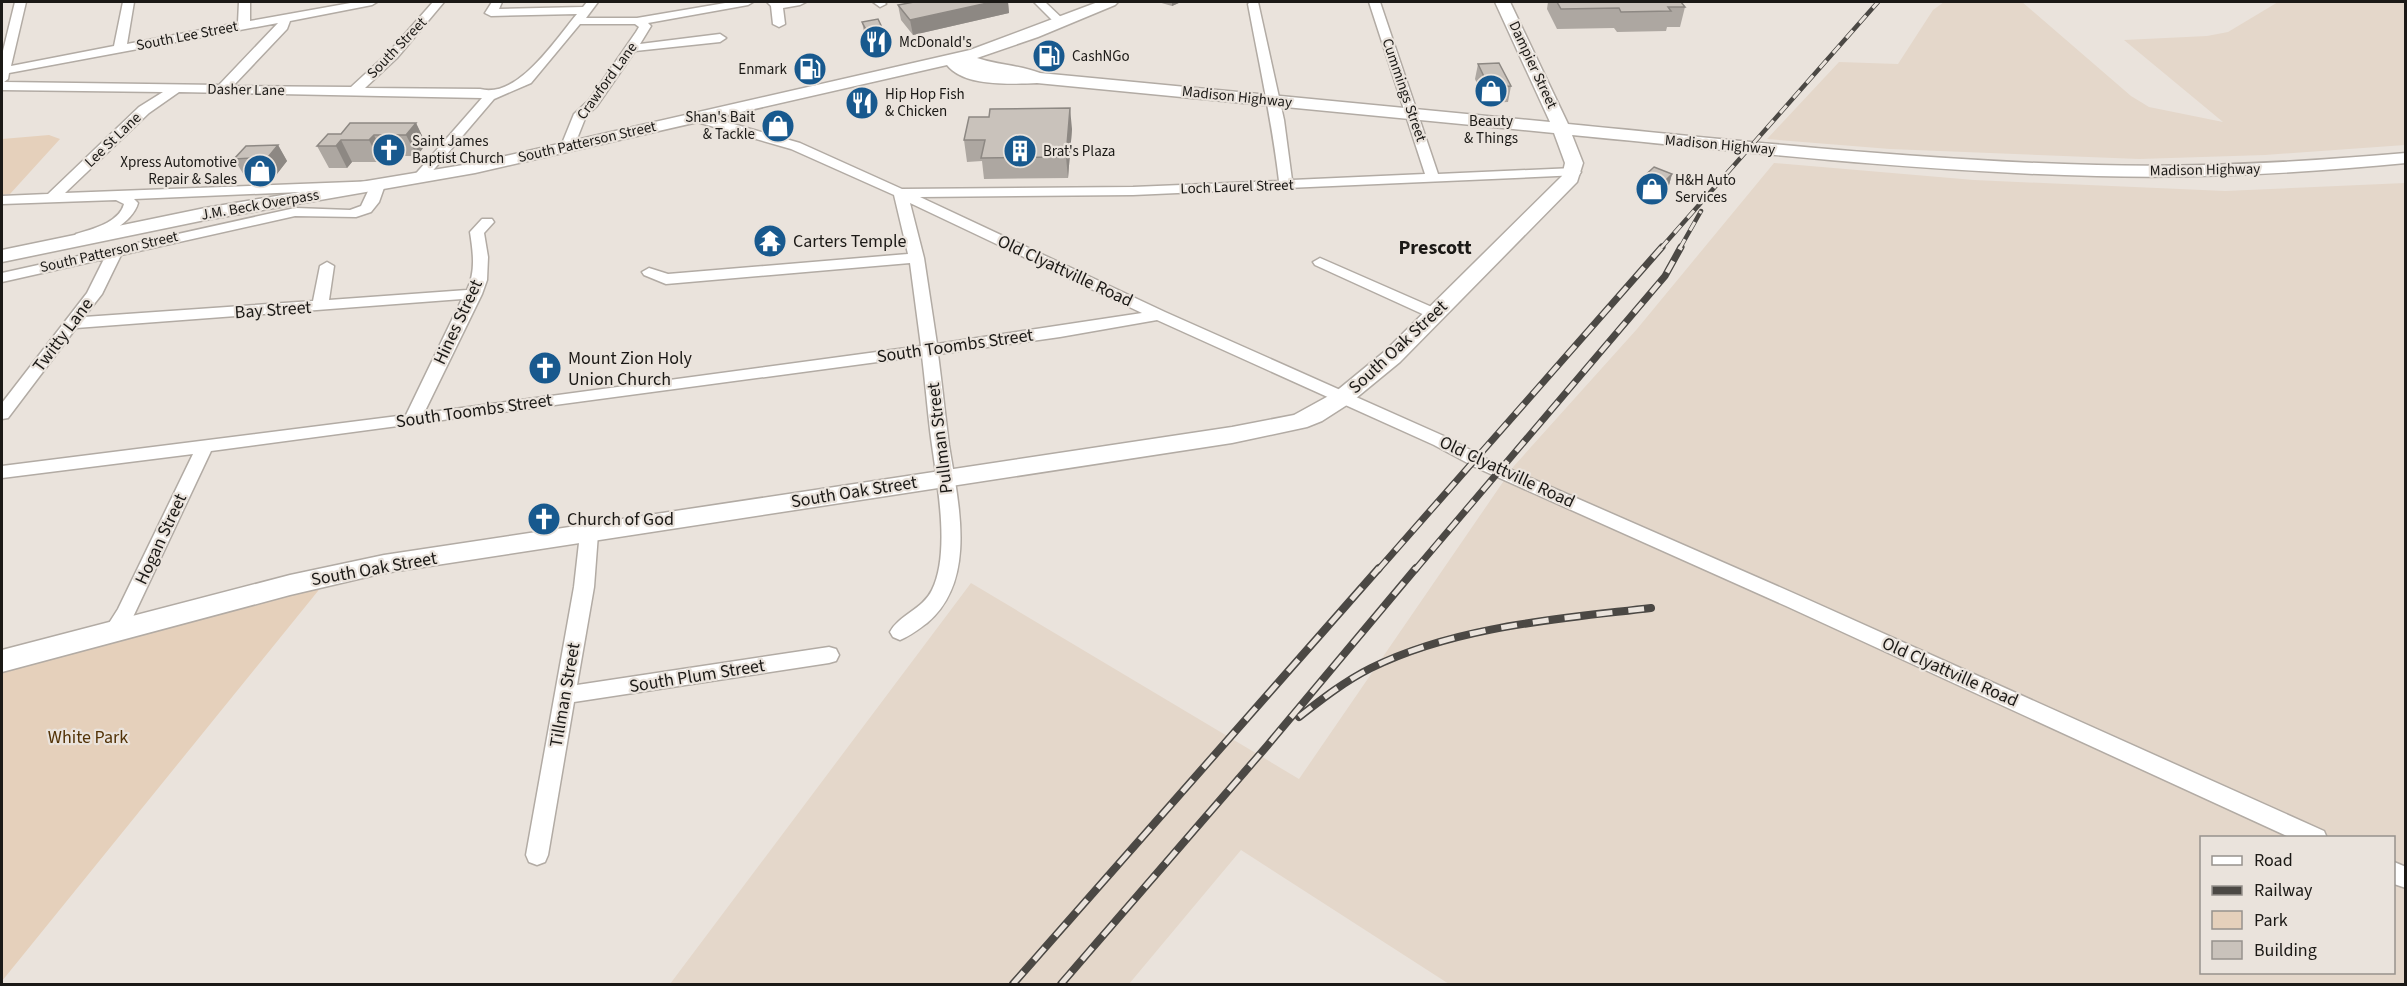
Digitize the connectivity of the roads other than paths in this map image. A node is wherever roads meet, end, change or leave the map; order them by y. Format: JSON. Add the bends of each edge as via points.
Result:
{"nodes":[{"id":1,"x":20,"y":2,"type":"edge"},
{"id":2,"x":128,"y":2,"type":"edge"},
{"id":3,"x":244,"y":2,"type":"edge"},
{"id":4,"x":372,"y":2,"type":"edge"},
{"id":5,"x":439,"y":2,"type":"edge"},
{"id":6,"x":497,"y":2,"type":"edge"},
{"id":7,"x":748,"y":2,"type":"edge"},
{"id":8,"x":800,"y":2,"type":"edge"},
{"id":9,"x":1039,"y":2,"type":"edge"},
{"id":10,"x":1110,"y":2,"type":"edge"},
{"id":11,"x":1374,"y":2,"type":"edge"},
{"id":12,"x":1503,"y":2,"type":"edge"},
{"id":13,"x":356,"y":3,"type":"edge"},
{"id":14,"x":774,"y":3,"type":"edge"},
{"id":15,"x":1254,"y":4,"type":"dead end"},
{"id":16,"x":590,"y":6,"type":"edge"},
{"id":17,"x":285,"y":18,"type":"junction"},
{"id":18,"x":577,"y":21,"type":"junction"},
{"id":19,"x":638,"y":21,"type":"junction"},
{"id":20,"x":1061,"y":23,"type":"junction"},
{"id":21,"x":780,"y":24,"type":"dead end"},
{"id":22,"x":244,"y":26,"type":"junction"},
{"id":23,"x":720,"y":38,"type":"dead end"},
{"id":24,"x":632,"y":48,"type":"junction"},
{"id":25,"x":120,"y":49,"type":"junction"},
{"id":26,"x":991,"y":49,"type":"junction"},
{"id":27,"x":956,"y":57,"type":"junction"},
{"id":28,"x":986,"y":72,"type":"junction"},
{"id":29,"x":2,"y":74,"type":"edge"},
{"id":30,"x":870,"y":77,"type":"junction"},
{"id":31,"x":2,"y":86,"type":"edge"},
{"id":32,"x":177,"y":89,"type":"junction"},
{"id":33,"x":222,"y":90,"type":"junction"},
{"id":34,"x":353,"y":92,"type":"junction"},
{"id":35,"x":490,"y":96,"type":"junction"},
{"id":36,"x":1272,"y":101,"type":"junction"},
{"id":37,"x":1413,"y":114,"type":"junction"},
{"id":38,"x":695,"y":117,"type":"junction"},
{"id":39,"x":1561,"y":130,"type":"junction"},
{"id":40,"x":568,"y":146,"type":"junction"},
{"id":41,"x":2406,"y":158,"type":"edge"},
{"id":42,"x":1574,"y":172,"type":"junction"},
{"id":43,"x":419,"y":178,"type":"junction"},
{"id":44,"x":1433,"y":179,"type":"junction"},
{"id":45,"x":378,"y":185,"type":"junction"},
{"id":46,"x":1286,"y":185,"type":"junction"},
{"id":47,"x":900,"y":193,"type":"junction"},
{"id":48,"x":118,"y":195,"type":"junction"},
{"id":49,"x":53,"y":197,"type":"junction"},
{"id":50,"x":2,"y":200,"type":"edge"},
{"id":51,"x":487,"y":222,"type":"dead end"},
{"id":52,"x":62,"y":243,"type":"junction"},
{"id":53,"x":116,"y":250,"type":"junction"},
{"id":54,"x":2,"y":256,"type":"edge"},
{"id":55,"x":917,"y":258,"type":"junction"},
{"id":56,"x":1320,"y":262,"type":"dead end"},
{"id":57,"x":327,"y":266,"type":"dead end"},
{"id":58,"x":649,"y":272,"type":"dead end"},
{"id":59,"x":2,"y":277,"type":"edge"},
{"id":60,"x":474,"y":294,"type":"junction"},
{"id":61,"x":321,"y":306,"type":"junction"},
{"id":62,"x":1435,"y":314,"type":"junction"},
{"id":63,"x":1159,"y":315,"type":"junction"},
{"id":64,"x":73,"y":323,"type":"junction"},
{"id":65,"x":930,"y":349,"type":"junction"},
{"id":66,"x":1342,"y":399,"type":"junction"},
{"id":67,"x":2,"y":414,"type":"edge"},
{"id":68,"x":412,"y":420,"type":"junction"},
{"id":69,"x":205,"y":446,"type":"junction"},
{"id":70,"x":2,"y":472,"type":"edge"},
{"id":71,"x":946,"y":478,"type":"junction"},
{"id":72,"x":589,"y":534,"type":"junction"},
{"id":73,"x":114,"y":631,"type":"junction"},
{"id":74,"x":900,"y":632,"type":"dead end"},
{"id":75,"x":829,"y":655,"type":"dead end"},
{"id":76,"x":2,"y":661,"type":"edge"},
{"id":77,"x":565,"y":695,"type":"junction"},
{"id":78,"x":2314,"y":836,"type":"edge"},
{"id":79,"x":537,"y":855,"type":"dead end"}],
"edges":[{"from":1,"to":29,"type":"street"},
{"from":2,"to":25,"type":"street"},
{"from":3,"to":22,"type":"street"},
{"from":4,"to":13,"type":"street","name":"South Lee Street"},
{"from":5,"to":34,"type":"street","name":"South Street","via":[[393,55]]},
{"from":6,"to":16,"type":"street","via":[[491,13]]},
{"from":7,"to":19,"type":"street"},
{"from":8,"to":14,"type":"street"},
{"from":9,"to":20,"type":"street"},
{"from":10,"to":20,"type":"main road","name":"South Patterson Street"},
{"from":11,"to":37,"type":"street","name":"Cummings Street"},
{"from":12,"to":39,"type":"main road","name":"Dampier Street"},
{"from":13,"to":17,"type":"street","name":"South Lee Street"},
{"from":14,"to":21,"type":"street"},
{"from":15,"to":36,"type":"street"},
{"from":16,"to":18,"type":"street"},
{"from":17,"to":22,"type":"street","name":"South Lee Street"},
{"from":17,"to":33,"type":"street","via":[[283,27]]},
{"from":18,"to":19,"type":"street"},
{"from":18,"to":35,"type":"street","via":[[527,81]]},
{"from":19,"to":24,"type":"street","name":"Crawford Lane","via":[[645,26]]},
{"from":20,"to":26,"type":"main road","name":"South Patterson Street"},
{"from":22,"to":25,"type":"street","name":"South Lee Street"},
{"from":23,"to":24,"type":"street"},
{"from":24,"to":40,"type":"street","name":"Crawford Lane","via":[[593,103],[580,114]]},
{"from":25,"to":29,"type":"street","name":"South Lee Street"},
{"from":26,"to":27,"type":"main road","name":"South Patterson Street"},
{"from":26,"to":28,"type":"main road","via":[[986,53]]},
{"from":27,"to":28,"type":"main road","name":"Madison Highway","via":[[955,65],[961,70]]},
{"from":27,"to":30,"type":"main road","name":"South Patterson Street"},
{"from":28,"to":30,"type":"main road"},
{"from":28,"to":36,"type":"main road","name":"Madison Highway"},
{"from":30,"to":38,"type":"main road","name":"South Patterson Street"},
{"from":31,"to":32,"type":"street","name":"Dasher Lane"},
{"from":32,"to":33,"type":"street","name":"Dasher Lane"},
{"from":32,"to":49,"type":"street","name":"Lee St Lane","via":[[144,110]]},
{"from":33,"to":34,"type":"street","name":"Dasher Lane"},
{"from":34,"to":35,"type":"street","name":"Dasher Lane"},
{"from":35,"to":43,"type":"street"},
{"from":36,"to":37,"type":"main road","name":"Madison Highway"},
{"from":36,"to":46,"type":"street"},
{"from":37,"to":39,"type":"main road","name":"Madison Highway"},
{"from":37,"to":44,"type":"street","name":"Cummings Street"},
{"from":38,"to":40,"type":"main road","name":"South Patterson Street"},
{"from":38,"to":47,"type":"street","name":"Old Clyattville Road","via":[[797,146]]},
{"from":39,"to":41,"type":"main road","name":"Madison Highway","via":[[2026,170],[2212,171]]},
{"from":39,"to":42,"type":"main road"},
{"from":40,"to":43,"type":"main road","name":"South Patterson Street"},
{"from":42,"to":44,"type":"street","name":"Loch Laurel Street"},
{"from":42,"to":62,"type":"main road","name":"South Oak Street","via":[[1555,196]]},
{"from":43,"to":45,"type":"main road","name":"South Patterson Street"},
{"from":44,"to":46,"type":"street","name":"Loch Laurel Street"},
{"from":45,"to":48,"type":"street"},
{"from":45,"to":52,"type":"main road","name":"J.M. Beck Overpass"},
{"from":45,"to":53,"type":"street","name":"South Patterson Street","via":[[366,209],[351,214],[295,212]]},
{"from":46,"to":47,"type":"street","name":"Loch Laurel Street","via":[[1071,193]]},
{"from":47,"to":55,"type":"street","name":"Pullman Street"},
{"from":47,"to":63,"type":"street","name":"Old Clyattville Road"},
{"from":48,"to":49,"type":"street"},
{"from":48,"to":52,"type":"street","via":[[131,203],[123,218],[97,232]]},
{"from":49,"to":50,"type":"street"},
{"from":51,"to":60,"type":"street","name":"Hines Street","via":[[477,232],[482,270]]},
{"from":52,"to":54,"type":"main road","name":"J.M. Beck Overpass"},
{"from":53,"to":59,"type":"street","name":"South Patterson Street"},
{"from":53,"to":64,"type":"street","name":"Twitty Lane","via":[[94,294]]},
{"from":55,"to":58,"type":"street","via":[[666,279]]},
{"from":55,"to":65,"type":"street","name":"Pullman Street"},
{"from":56,"to":62,"type":"street"},
{"from":57,"to":61,"type":"street"},
{"from":60,"to":61,"type":"street","name":"Bay Street"},
{"from":60,"to":68,"type":"street","name":"Hines Street"},
{"from":61,"to":64,"type":"street","name":"Bay Street"},
{"from":62,"to":66,"type":"main road","name":"South Oak Street"},
{"from":63,"to":65,"type":"street","name":"South Toombs Street"},
{"from":63,"to":66,"type":"street","name":"Old Clyattville Road"},
{"from":64,"to":67,"type":"street","name":"Twitty Lane"},
{"from":65,"to":68,"type":"street","name":"South Toombs Street"},
{"from":65,"to":71,"type":"street","name":"Pullman Street"},
{"from":66,"to":71,"type":"main road","name":"South Oak Street","via":[[1299,422]]},
{"from":66,"to":78,"type":"street","name":"Old Clyattville Road"},
{"from":68,"to":69,"type":"street","name":"South Toombs Street"},
{"from":69,"to":70,"type":"street","name":"South Toombs Street"},
{"from":69,"to":73,"type":"street","name":"Hogan Street"},
{"from":71,"to":72,"type":"main road","name":"South Oak Street"},
{"from":71,"to":74,"type":"street","name":"Pullman Street","via":[[949,540],[945,581],[927,612]]},
{"from":72,"to":73,"type":"main road","name":"South Oak Street","via":[[353,570]]},
{"from":72,"to":77,"type":"street","name":"Tillman Street"},
{"from":73,"to":76,"type":"main road","name":"South Oak Street"},
{"from":75,"to":77,"type":"street","name":"South Plum Street"},
{"from":77,"to":79,"type":"street","name":"Tillman Street"}]}
